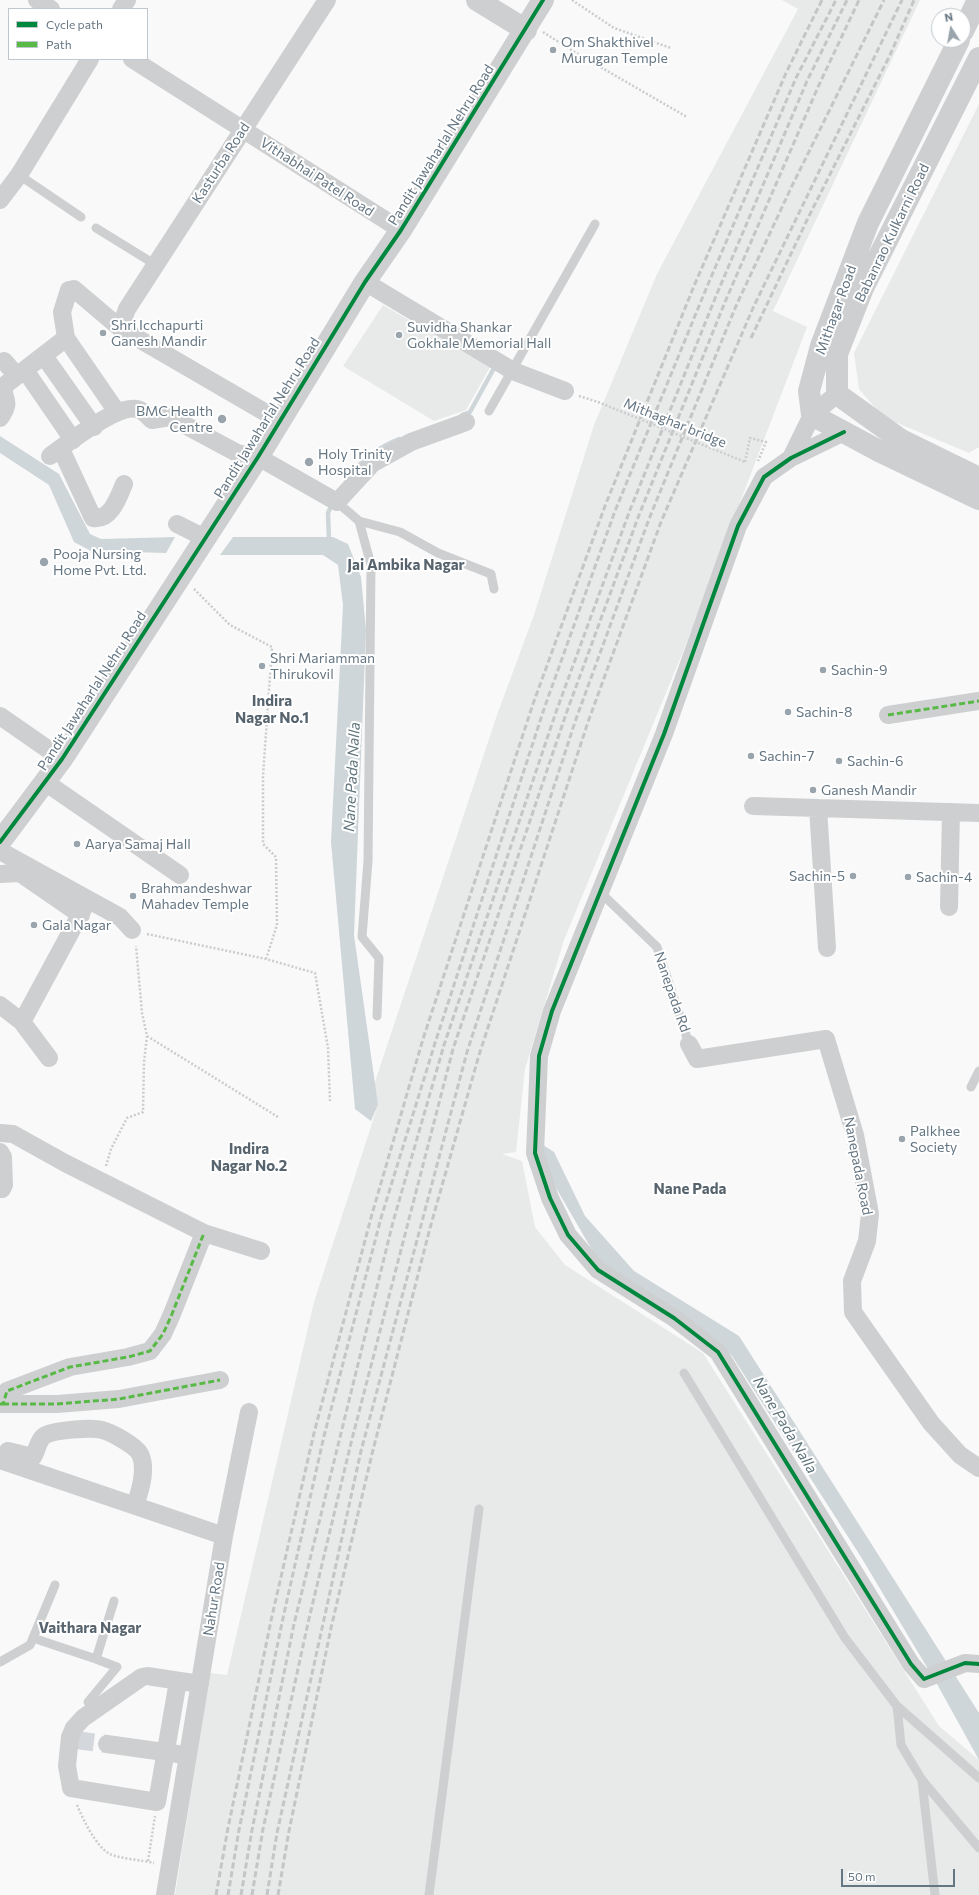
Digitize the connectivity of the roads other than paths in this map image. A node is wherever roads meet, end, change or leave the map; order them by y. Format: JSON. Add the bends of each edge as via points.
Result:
{"nodes":[{"id":1,"x":36,"y":0,"type":"edge"},
{"id":2,"x":326,"y":0,"type":"edge"},
{"id":3,"x":477,"y":0,"type":"edge"},
{"id":4,"x":543,"y":0,"type":"edge"},
{"id":5,"x":978,"y":0,"type":"edge"},
{"id":6,"x":49,"y":8,"type":"edge"},
{"id":7,"x":971,"y":14,"type":"edge"},
{"id":8,"x":528,"y":26,"type":"junction"},
{"id":9,"x":955,"y":48,"type":"edge"},
{"id":10,"x":979,"y":58,"type":"edge"},
{"id":11,"x":89,"y":60,"type":"edge"},
{"id":12,"x":134,"y":60,"type":"edge"},
{"id":13,"x":243,"y":129,"type":"junction"},
{"id":14,"x":18,"y":175,"type":"junction"},
{"id":15,"x":0,"y":200,"type":"edge"},
{"id":16,"x":81,"y":217,"type":"dead end"},
{"id":17,"x":595,"y":224,"type":"dead end"},
{"id":18,"x":96,"y":228,"type":"dead end"},
{"id":19,"x":401,"y":230,"type":"junction"},
{"id":20,"x":156,"y":265,"type":"junction"},
{"id":21,"x":365,"y":282,"type":"junction"},
{"id":22,"x":120,"y":328,"type":"junction"},
{"id":23,"x":66,"y":338,"type":"junction"},
{"id":24,"x":44,"y":356,"type":"junction"},
{"id":25,"x":4,"y":361,"type":"dead end"},
{"id":26,"x":513,"y":371,"type":"junction"},
{"id":27,"x":21,"y":373,"type":"junction"},
{"id":28,"x":569,"y":393,"type":"road end"},
{"id":29,"x":837,"y":394,"type":"junction"},
{"id":30,"x":489,"y":411,"type":"dead end"},
{"id":31,"x":117,"y":412,"type":"junction"},
{"id":32,"x":812,"y":415,"type":"junction"},
{"id":33,"x":0,"y":418,"type":"edge"},
{"id":34,"x":280,"y":421,"type":"junction"},
{"id":35,"x":466,"y":422,"type":"dead end"},
{"id":36,"x":94,"y":427,"type":"junction"},
{"id":37,"x":844,"y":432,"type":"junction"},
{"id":38,"x":61,"y":448,"type":"junction"},
{"id":39,"x":258,"y":457,"type":"junction"},
{"id":40,"x":791,"y":458,"type":"junction"},
{"id":41,"x":979,"y":478,"type":"edge"},
{"id":42,"x":124,"y":484,"type":"dead end"},
{"id":43,"x":979,"y":499,"type":"edge"},
{"id":44,"x":337,"y":502,"type":"junction"},
{"id":45,"x":359,"y":521,"type":"junction"},
{"id":46,"x":177,"y":524,"type":"dead end"},
{"id":47,"x":205,"y":538,"type":"junction"},
{"id":48,"x":494,"y":589,"type":"dead end"},
{"id":49,"x":979,"y":701,"type":"edge"},
{"id":50,"x":888,"y":715,"type":"dead end"},
{"id":51,"x":0,"y":716,"type":"edge"},
{"id":52,"x":62,"y":760,"type":"junction"},
{"id":53,"x":45,"y":782,"type":"junction"},
{"id":54,"x":753,"y":806,"type":"dead end"},
{"id":55,"x":818,"y":808,"type":"junction"},
{"id":56,"x":951,"y":812,"type":"junction"},
{"id":57,"x":979,"y":812,"type":"edge"},
{"id":58,"x":0,"y":842,"type":"edge"},
{"id":59,"x":0,"y":851,"type":"edge"},
{"id":60,"x":0,"y":874,"type":"edge"},
{"id":61,"x":180,"y":876,"type":"dead end"},
{"id":62,"x":600,"y":892,"type":"junction"},
{"id":63,"x":84,"y":907,"type":"junction"},
{"id":64,"x":948,"y":907,"type":"dead end"},
{"id":65,"x":133,"y":931,"type":"road end"},
{"id":66,"x":827,"y":948,"type":"dead end"},
{"id":67,"x":0,"y":1005,"type":"edge"},
{"id":68,"x":377,"y":1016,"type":"dead end"},
{"id":69,"x":22,"y":1022,"type":"junction"},
{"id":70,"x":689,"y":1044,"type":"joint"},
{"id":71,"x":49,"y":1058,"type":"dead end"},
{"id":72,"x":979,"y":1071,"type":"edge"},
{"id":73,"x":971,"y":1087,"type":"dead end"},
{"id":74,"x":0,"y":1133,"type":"edge"},
{"id":75,"x":0,"y":1152,"type":"edge"},
{"id":76,"x":0,"y":1189,"type":"edge"},
{"id":77,"x":204,"y":1232,"type":"junction"},
{"id":78,"x":261,"y":1251,"type":"dead end"},
{"id":79,"x":684,"y":1373,"type":"dead end"},
{"id":80,"x":220,"y":1380,"type":"dead end"},
{"id":81,"x":1,"y":1404,"type":"edge"},
{"id":82,"x":249,"y":1412,"type":"dead end"},
{"id":83,"x":6,"y":1456,"type":"edge"},
{"id":84,"x":979,"y":1468,"type":"edge"},
{"id":85,"x":135,"y":1505,"type":"junction"},
{"id":86,"x":479,"y":1510,"type":"dead end"},
{"id":87,"x":224,"y":1536,"type":"junction"},
{"id":88,"x":55,"y":1585,"type":"dead end"},
{"id":89,"x":114,"y":1601,"type":"dead end"},
{"id":90,"x":33,"y":1638,"type":"junction"},
{"id":91,"x":96,"y":1659,"type":"junction"},
{"id":92,"x":0,"y":1662,"type":"edge"},
{"id":93,"x":972,"y":1663,"type":"edge"},
{"id":94,"x":178,"y":1681,"type":"junction"},
{"id":95,"x":200,"y":1684,"type":"junction"},
{"id":96,"x":88,"y":1702,"type":"dead end"},
{"id":97,"x":897,"y":1706,"type":"junction"},
{"id":98,"x":107,"y":1744,"type":"tunnel mouth"},
{"id":99,"x":166,"y":1752,"type":"junction"},
{"id":100,"x":188,"y":1756,"type":"junction"},
{"id":101,"x":979,"y":1778,"type":"edge"},
{"id":102,"x":922,"y":1780,"type":"junction"},
{"id":103,"x":979,"y":1848,"type":"edge"},
{"id":104,"x":165,"y":1895,"type":"edge"},
{"id":105,"x":429,"y":1895,"type":"edge"},
{"id":106,"x":935,"y":1895,"type":"edge"}],
"edges":[{"from":1,"to":6,"type":"street"},
{"from":2,"to":13,"type":"street","name":"Kasturba Road"},
{"from":3,"to":8,"type":"street"},
{"from":4,"to":8,"type":"street","name":"Pandit Jawaharlal Nehru Road"},
{"from":5,"to":7,"type":"street"},
{"from":8,"to":19,"type":"street","name":"Pandit Jawaharlal Nehru Road"},
{"from":9,"to":32,"type":"street","name":"Mithagar Road","via":[[868,223],[821,346],[809,391]]},
{"from":10,"to":29,"type":"street","name":"Babanrao Kulkarni Road","via":[[863,288],[837,354]]},
{"from":11,"to":14,"type":"street"},
{"from":12,"to":13,"type":"street","name":"Vithabhai Patel Road"},
{"from":13,"to":19,"type":"street","name":"Vithabhai Patel Road"},
{"from":13,"to":20,"type":"street","name":"Kasturba Road"},
{"from":14,"to":15,"type":"street"},
{"from":14,"to":16,"type":"lane"},
{"from":17,"to":26,"type":"lane"},
{"from":18,"to":20,"type":"lane"},
{"from":19,"to":21,"type":"street","name":"Pandit Jawaharlal Nehru Road"},
{"from":20,"to":22,"type":"street","name":"Kasturba Road","via":[[128,309]]},
{"from":21,"to":26,"type":"street"},
{"from":21,"to":34,"type":"street","name":"Pandit Jawaharlal Nehru Road"},
{"from":22,"to":23,"type":"street","via":[[71,289],[62,312]]},
{"from":22,"to":34,"type":"street"},
{"from":23,"to":24,"type":"street"},
{"from":23,"to":31,"type":"street"},
{"from":24,"to":27,"type":"street"},
{"from":24,"to":36,"type":"street"},
{"from":25,"to":27,"type":"street"},
{"from":26,"to":28,"type":"street"},
{"from":26,"to":30,"type":"lane"},
{"from":27,"to":33,"type":"street","via":[[5,385],[8,403]]},
{"from":27,"to":38,"type":"street"},
{"from":29,"to":32,"type":"street"},
{"from":29,"to":41,"type":"street","via":[[901,440]]},
{"from":31,"to":36,"type":"street"},
{"from":31,"to":39,"type":"street","via":[[141,410],[152,420],[170,416],[237,453]]},
{"from":32,"to":37,"type":"street"},
{"from":32,"to":40,"type":"street"},
{"from":34,"to":39,"type":"street","name":"Pandit Jawaharlal Nehru Road"},
{"from":35,"to":44,"type":"street","via":[[411,442],[373,463]]},
{"from":36,"to":38,"type":"street"},
{"from":37,"to":40,"type":"street"},
{"from":37,"to":43,"type":"street"},
{"from":38,"to":42,"type":"street","via":[[93,518],[98,519],[110,512]]},
{"from":39,"to":44,"type":"street"},
{"from":39,"to":47,"type":"street","name":"Pandit Jawaharlal Nehru Road"},
{"from":40,"to":62,"type":"street","via":[[764,477],[738,526],[664,734]]},
{"from":44,"to":45,"type":"lane"},
{"from":45,"to":48,"type":"lane","via":[[400,532],[438,553],[491,574]]},
{"from":45,"to":68,"type":"lane","via":[[371,565],[368,861],[362,937],[379,958]]},
{"from":46,"to":47,"type":"street"},
{"from":47,"to":52,"type":"street","name":"Pandit Jawaharlal Nehru Road"},
{"from":49,"to":50,"type":"street"},
{"from":51,"to":52,"type":"street"},
{"from":52,"to":53,"type":"street","name":"Pandit Jawaharlal Nehru Road"},
{"from":53,"to":58,"type":"street","name":"Pandit Jawaharlal Nehru Road"},
{"from":53,"to":61,"type":"street"},
{"from":54,"to":55,"type":"street"},
{"from":55,"to":56,"type":"street"},
{"from":55,"to":66,"type":"street"},
{"from":56,"to":57,"type":"street"},
{"from":56,"to":64,"type":"street"},
{"from":59,"to":63,"type":"street"},
{"from":60,"to":63,"type":"street","via":[[20,873]]},
{"from":62,"to":70,"type":"lane","name":"Nanepada Rd","via":[[657,947]]},
{"from":62,"to":93,"type":"street","via":[[552,1011],[539,1056],[535,1153],[550,1198],[568,1235],[598,1270],[674,1318],[718,1352],[911,1664],[924,1679]]},
{"from":63,"to":65,"type":"street","via":[[120,917]]},
{"from":63,"to":69,"type":"street"},
{"from":67,"to":69,"type":"street"},
{"from":69,"to":71,"type":"street"},
{"from":70,"to":84,"type":"street","name":"Nanepada Road","via":[[697,1059],[826,1039],[855,1135],[870,1214],[867,1241],[852,1281],[853,1312],[931,1423],[960,1455]]},
{"from":72,"to":73,"type":"lane"},
{"from":74,"to":77,"type":"street","via":[[13,1134]]},
{"from":75,"to":76,"type":"street","via":[[4,1157],[4,1185]]},
{"from":77,"to":78,"type":"street"},
{"from":77,"to":81,"type":"street","via":[[163,1334],[150,1350],[128,1357],[70,1367],[7,1391]]},
{"from":79,"to":97,"type":"lane","via":[[845,1638]]},
{"from":80,"to":81,"type":"street","via":[[119,1399],[57,1404]]},
{"from":82,"to":87,"type":"street","name":"Nahur Road"},
{"from":83,"to":85,"type":"street"},
{"from":83,"to":85,"type":"street","via":[[33,1457],[42,1438],[51,1432],[98,1429],[114,1435],[138,1451],[142,1460],[142,1484]]},
{"from":85,"to":87,"type":"street"},
{"from":86,"to":105,"type":"lane"},
{"from":87,"to":95,"type":"street","name":"Nahur Road"},
{"from":88,"to":90,"type":"lane"},
{"from":89,"to":91,"type":"lane"},
{"from":90,"to":91,"type":"lane"},
{"from":90,"to":92,"type":"lane","via":[[30,1645]]},
{"from":91,"to":96,"type":"lane","via":[[117,1667]]},
{"from":94,"to":95,"type":"street"},
{"from":94,"to":99,"type":"street"},
{"from":94,"to":99,"type":"street","via":[[147,1676],[138,1678],[83,1718],[74,1728],[67,1766],[71,1788],[158,1802]]},
{"from":95,"to":100,"type":"street","name":"Nahur Road"},
{"from":97,"to":101,"type":"lane"},
{"from":97,"to":102,"type":"lane","via":[[901,1745]]},
{"from":98,"to":99,"type":"street"},
{"from":99,"to":100,"type":"street"},
{"from":100,"to":104,"type":"street","name":"Nahur Road"},
{"from":102,"to":103,"type":"lane"},
{"from":102,"to":106,"type":"lane"}]}
